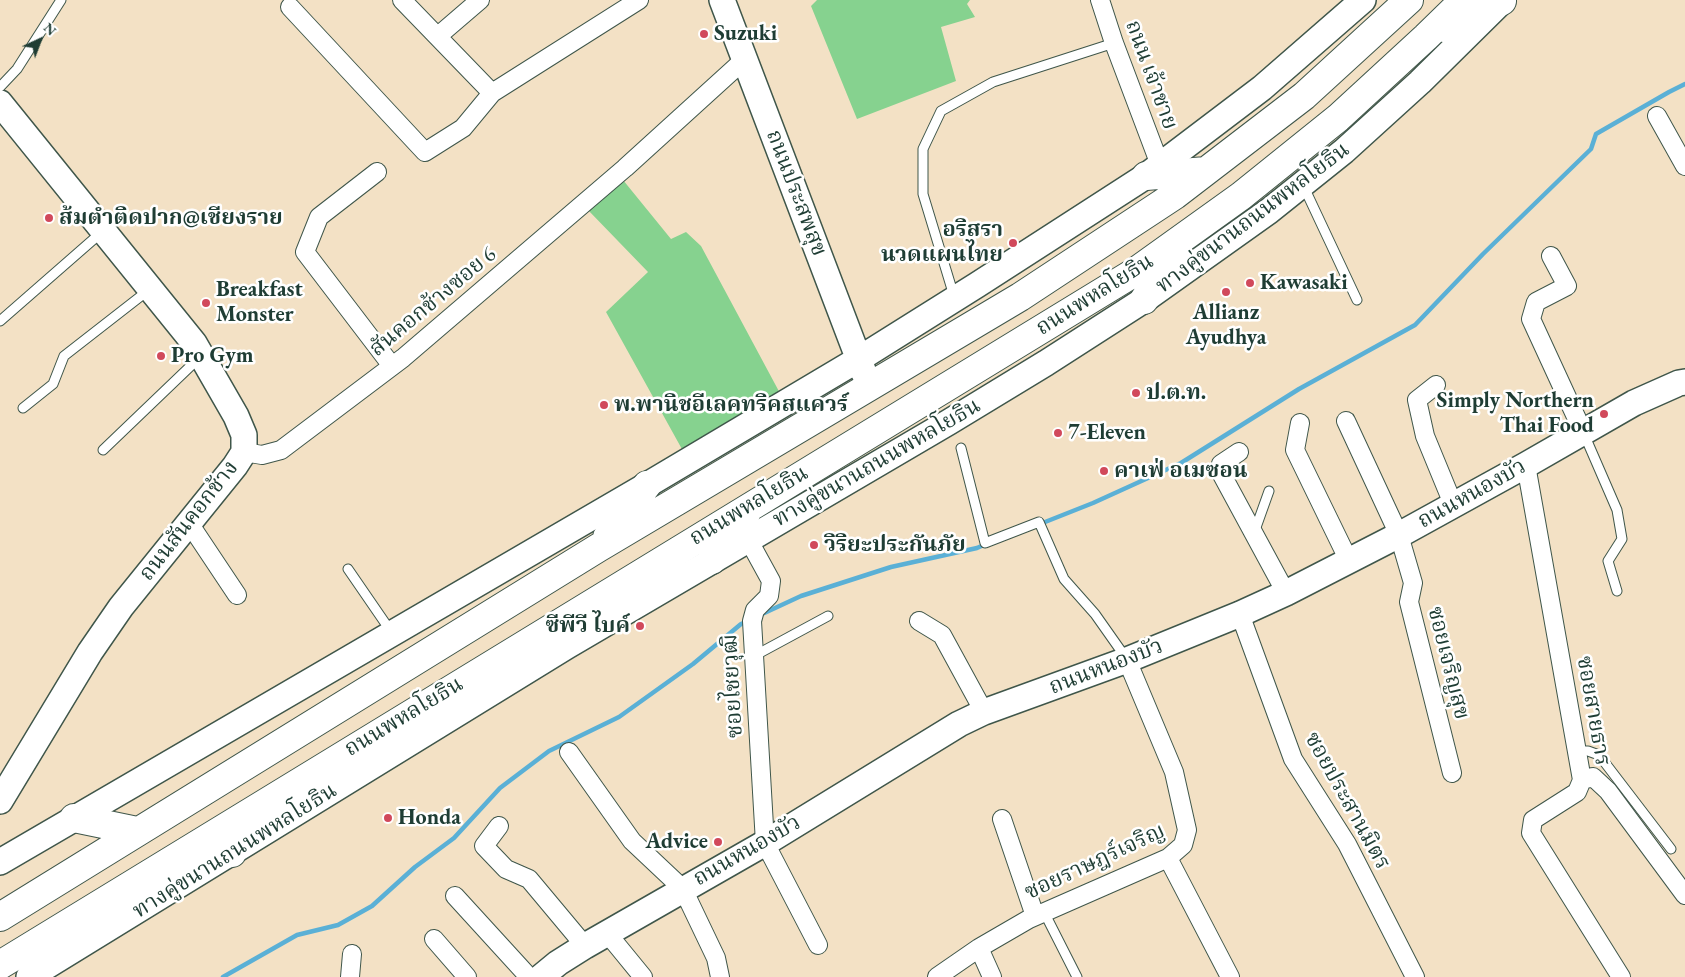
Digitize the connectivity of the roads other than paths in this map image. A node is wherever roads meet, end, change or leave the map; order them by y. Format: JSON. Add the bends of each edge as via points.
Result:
{"nodes":[{"id":1,"x":61,"y":0,"type":"edge"},
{"id":2,"x":402,"y":0,"type":"edge"},
{"id":3,"x":480,"y":0,"type":"edge"},
{"id":4,"x":639,"y":0,"type":"edge"},
{"id":5,"x":722,"y":0,"type":"edge"},
{"id":6,"x":1100,"y":0,"type":"edge"},
{"id":7,"x":1363,"y":0,"type":"edge"},
{"id":8,"x":1409,"y":0,"type":"edge"},
{"id":9,"x":1464,"y":0,"type":"edge"},
{"id":10,"x":1503,"y":0,"type":"edge"},
{"id":11,"x":290,"y":6,"type":"dead end"},
{"id":12,"x":438,"y":36,"type":"junction"},
{"id":13,"x":1426,"y":37,"type":"junction"},
{"id":14,"x":1114,"y":44,"type":"junction"},
{"id":15,"x":745,"y":59,"type":"junction"},
{"id":16,"x":0,"y":87,"type":"edge"},
{"id":17,"x":492,"y":93,"type":"junction"},
{"id":18,"x":5,"y":113,"type":"edge"},
{"id":19,"x":1657,"y":116,"type":"dead end"},
{"id":20,"x":1685,"y":166,"type":"edge"},
{"id":21,"x":1153,"y":171,"type":"junction"},
{"id":22,"x":1206,"y":171,"type":"junction"},
{"id":23,"x":377,"y":172,"type":"dead end"},
{"id":24,"x":1302,"y":185,"type":"junction"},
{"id":25,"x":103,"y":231,"type":"junction"},
{"id":26,"x":1187,"y":234,"type":"junction"},
{"id":27,"x":1551,"y":256,"type":"dead end"},
{"id":28,"x":150,"y":289,"type":"junction"},
{"id":29,"x":955,"y":299,"type":"junction"},
{"id":30,"x":1144,"y":300,"type":"junction"},
{"id":31,"x":1357,"y":300,"type":"dead end"},
{"id":32,"x":0,"y":321,"type":"edge"},
{"id":33,"x":201,"y":356,"type":"junction"},
{"id":34,"x":859,"y":359,"type":"junction"},
{"id":35,"x":392,"y":366,"type":"junction"},
{"id":36,"x":1685,"y":382,"type":"edge"},
{"id":37,"x":955,"y":383,"type":"junction"},
{"id":38,"x":1436,"y":385,"type":"dead end"},
{"id":39,"x":869,"y":387,"type":"junction"},
{"id":40,"x":24,"y":408,"type":"dead end"},
{"id":41,"x":1346,"y":422,"type":"dead end"},
{"id":42,"x":1300,"y":423,"type":"dead end"},
{"id":43,"x":1583,"y":432,"type":"junction"},
{"id":44,"x":961,"y":448,"type":"dead end"},
{"id":45,"x":103,"y":450,"type":"dead end"},
{"id":46,"x":244,"y":452,"type":"junction"},
{"id":47,"x":1239,"y":452,"type":"dead end"},
{"id":48,"x":821,"y":462,"type":"junction"},
{"id":49,"x":1526,"y":465,"type":"junction"},
{"id":50,"x":647,"y":485,"type":"junction"},
{"id":51,"x":1268,"y":491,"type":"dead end"},
{"id":52,"x":753,"y":504,"type":"junction"},
{"id":53,"x":1453,"y":504,"type":"junction"},
{"id":54,"x":189,"y":523,"type":"junction"},
{"id":55,"x":1254,"y":533,"type":"junction"},
{"id":56,"x":1399,"y":534,"type":"junction"},
{"id":57,"x":748,"y":539,"type":"junction"},
{"id":58,"x":598,"y":548,"type":"junction"},
{"id":59,"x":1348,"y":559,"type":"junction"},
{"id":60,"x":712,"y":560,"type":"junction"},
{"id":61,"x":348,"y":569,"type":"dead end"},
{"id":62,"x":1618,"y":591,"type":"dead end"},
{"id":63,"x":1286,"y":593,"type":"junction"},
{"id":64,"x":237,"y":595,"type":"dead end"},
{"id":65,"x":1240,"y":614,"type":"junction"},
{"id":66,"x":828,"y":616,"type":"dead end"},
{"id":67,"x":919,"y":621,"type":"dead end"},
{"id":68,"x":392,"y":633,"type":"junction"},
{"id":69,"x":754,"y":656,"type":"junction"},
{"id":70,"x":1127,"y":660,"type":"junction"},
{"id":71,"x":984,"y":712,"type":"junction"},
{"id":72,"x":1577,"y":751,"type":"junction"},
{"id":73,"x":569,"y":752,"type":"dead end"},
{"id":74,"x":1452,"y":773,"type":"dead end"},
{"id":75,"x":1582,"y":780,"type":"junction"},
{"id":76,"x":0,"y":801,"type":"edge"},
{"id":77,"x":1634,"y":813,"type":"junction"},
{"id":78,"x":74,"y":818,"type":"junction"},
{"id":79,"x":1002,"y":819,"type":"dead end"},
{"id":80,"x":499,"y":826,"type":"dead end"},
{"id":81,"x":137,"y":831,"type":"junction"},
{"id":82,"x":765,"y":843,"type":"junction"},
{"id":83,"x":1671,"y":849,"type":"dead end"},
{"id":84,"x":232,"y":852,"type":"junction"},
{"id":85,"x":1168,"y":858,"type":"junction"},
{"id":86,"x":0,"y":862,"type":"edge"},
{"id":87,"x":164,"y":864,"type":"junction"},
{"id":88,"x":683,"y":889,"type":"junction"},
{"id":89,"x":1685,"y":895,"type":"edge"},
{"id":90,"x":455,"y":896,"type":"dead end"},
{"id":91,"x":1040,"y":914,"type":"junction"},
{"id":92,"x":0,"y":917,"type":"edge"},
{"id":93,"x":607,"y":933,"type":"junction"},
{"id":94,"x":434,"y":939,"type":"dead end"},
{"id":95,"x":818,"y":945,"type":"dead end"},
{"id":96,"x":585,"y":946,"type":"junction"},
{"id":97,"x":979,"y":948,"type":"junction"},
{"id":98,"x":352,"y":954,"type":"dead end"},
{"id":99,"x":0,"y":965,"type":"edge"},
{"id":100,"x":29,"y":977,"type":"edge"},
{"id":101,"x":350,"y":977,"type":"edge"},
{"id":102,"x":467,"y":977,"type":"edge"},
{"id":103,"x":530,"y":977,"type":"edge"},
{"id":104,"x":541,"y":977,"type":"edge"},
{"id":105,"x":643,"y":977,"type":"edge"},
{"id":106,"x":720,"y":977,"type":"edge"},
{"id":107,"x":937,"y":977,"type":"edge"},
{"id":108,"x":992,"y":977,"type":"edge"},
{"id":109,"x":1078,"y":977,"type":"edge"},
{"id":110,"x":1230,"y":977,"type":"edge"},
{"id":111,"x":1415,"y":977,"type":"edge"},
{"id":112,"x":1621,"y":977,"type":"edge"}],
"edges":[{"from":1,"to":16,"type":"lane","via":[[17,69]]},
{"from":2,"to":12,"type":"street"},
{"from":3,"to":12,"type":"street"},
{"from":4,"to":17,"type":"street"},
{"from":5,"to":15,"type":"main road","name":"ถนนประสพสุข"},
{"from":6,"to":14,"type":"street","name":"ถนน เจ้าชาย"},
{"from":7,"to":21,"type":"main road","via":[[1262,88]]},
{"from":8,"to":22,"type":"main road","name":"ถนนพหลโยธิน","via":[[1304,96]]},
{"from":9,"to":13,"type":"main road","name":"ถนนพหลโยธิน"},
{"from":10,"to":13,"type":"main road"},
{"from":10,"to":24,"type":"main road","name":"ทางคู่ขนานถนนพหลโยธิน","via":[[1420,82]]},
{"from":11,"to":17,"type":"street","via":[[424,152],[463,128]]},
{"from":12,"to":17,"type":"street"},
{"from":13,"to":26,"type":"main road","name":"ถนนพหลโยธิน","via":[[1338,118],[1241,196]]},
{"from":14,"to":21,"type":"street","name":"ถนน เจ้าชาย"},
{"from":14,"to":29,"type":"lane","via":[[993,82],[941,111],[923,148],[923,194]]},
{"from":15,"to":34,"type":"main road","name":"ถนนประสพสุข"},
{"from":15,"to":35,"type":"street","name":"สันคอกช้างซอย 6","via":[[638,157]]},
{"from":18,"to":25,"type":"main road","name":"ถนนสันคอกช้าง"},
{"from":19,"to":20,"type":"street"},
{"from":21,"to":22,"type":"main road"},
{"from":21,"to":29,"type":"main road"},
{"from":22,"to":39,"type":"main road","name":"ถนนพหลโยธิน","via":[[1020,297]]},
{"from":23,"to":35,"type":"street","via":[[319,217],[305,252]]},
{"from":24,"to":30,"type":"main road","name":"ทางคู่ขนานถนนพหลโยธิน"},
{"from":24,"to":31,"type":"lane"},
{"from":25,"to":28,"type":"main road","name":"ถนนสันคอกช้าง"},
{"from":25,"to":32,"type":"lane"},
{"from":26,"to":30,"type":"main road"},
{"from":26,"to":37,"type":"main road","name":"ถนนพหลโยธิน","via":[[1135,272]]},
{"from":27,"to":43,"type":"street","via":[[1567,286],[1536,302],[1531,319]]},
{"from":28,"to":33,"type":"main road","name":"ถนนสันคอกช้าง"},
{"from":28,"to":40,"type":"lane","via":[[64,356],[52,384]]},
{"from":29,"to":34,"type":"main road"},
{"from":30,"to":57,"type":"main road","name":"ทางคู่ขนานถนนพหลโยธิน","via":[[957,417]]},
{"from":33,"to":45,"type":"lane"},
{"from":33,"to":46,"type":"main road","name":"ถนนสันคอกช้าง","via":[[236,416],[244,436]]},
{"from":34,"to":39,"type":"main road","name":"ถนนประสพสุข"},
{"from":34,"to":50,"type":"main road"},
{"from":35,"to":46,"type":"street","name":"สันคอกช้างซอย 6","via":[[281,450],[262,455]]},
{"from":36,"to":43,"type":"main road","name":"ถนนหนองบัว","via":[[1634,403]]},
{"from":37,"to":39,"type":"main road","via":[[896,399]]},
{"from":37,"to":48,"type":"main road","name":"ถนนพหลโยธิน"},
{"from":38,"to":53,"type":"street","via":[[1417,400],[1426,436]]},
{"from":39,"to":48,"type":"main road","via":[[866,411]]},
{"from":39,"to":58,"type":"main road","name":"ถนนพหลโยธิน"},
{"from":41,"to":56,"type":"street","name":"ซอยเจริญสุข"},
{"from":42,"to":59,"type":"street","via":[[1295,450]]},
{"from":43,"to":49,"type":"main road","name":"ถนนหนองบัว"},
{"from":43,"to":62,"type":"lane","via":[[1617,510],[1622,538],[1608,561]]},
{"from":44,"to":70,"type":"lane","via":[[985,543],[1039,522],[1064,579],[1096,614]]},
{"from":46,"to":54,"type":"main road","name":"ถนนสันคอกช้าง"},
{"from":47,"to":55,"type":"street","via":[[1221,464],[1221,474]]},
{"from":48,"to":52,"type":"main road","name":"ถนนพหลโยธิน"},
{"from":49,"to":53,"type":"main road","name":"ถนนหนองบัว"},
{"from":49,"to":72,"type":"street","name":"ซอยสายธาร"},
{"from":50,"to":58,"type":"main road"},
{"from":50,"to":68,"type":"main road"},
{"from":51,"to":55,"type":"lane"},
{"from":52,"to":60,"type":"main road"},
{"from":52,"to":87,"type":"main road","name":"ถนนพหลโยธิน"},
{"from":53,"to":56,"type":"main road","name":"ถนนหนองบัว"},
{"from":54,"to":64,"type":"street"},
{"from":54,"to":76,"type":"main road","name":"ถนนสันคอกช้าง","via":[[121,607],[90,652]]},
{"from":55,"to":63,"type":"street"},
{"from":56,"to":59,"type":"main road","name":"ถนนหนองบัว"},
{"from":56,"to":74,"type":"street","name":"ซอยเจริญสุข","via":[[1413,583],[1409,602]]},
{"from":57,"to":60,"type":"main road","name":"ทางคู่ขนานถนนพหลโยธิน"},
{"from":57,"to":69,"type":"street","name":"ซอยไชยวุฒิ","via":[[771,581],[769,596],[755,610],[752,622]]},
{"from":58,"to":81,"type":"main road","name":"ถนนพหลโยธิน"},
{"from":59,"to":63,"type":"main road","name":"ถนนหนองบัว"},
{"from":60,"to":84,"type":"main road","name":"ทางคู่ขนานถนนพหลโยธิน"},
{"from":61,"to":68,"type":"lane"},
{"from":63,"to":65,"type":"main road","name":"ถนนหนองบัว"},
{"from":65,"to":70,"type":"main road","name":"ถนนหนองบัว"},
{"from":65,"to":111,"type":"street","name":"ซอยประสานมิตร","via":[[1293,759],[1347,844]]},
{"from":66,"to":69,"type":"lane"},
{"from":67,"to":71,"type":"street","via":[[942,635]]},
{"from":68,"to":78,"type":"main road"},
{"from":69,"to":82,"type":"street","name":"ซอยไชยวุฒิ"},
{"from":70,"to":71,"type":"main road","name":"ถนนหนองบัว"},
{"from":70,"to":85,"type":"street","name":"ซอยราษฎร์เจริญ","via":[[1174,772],[1187,830],[1183,845]]},
{"from":71,"to":82,"type":"main road","name":"ถนนหนองบัว","via":[[959,724]]},
{"from":72,"to":75,"type":"street","name":"ซอยสายธาร"},
{"from":72,"to":77,"type":"lane","via":[[1588,750],[1599,755]]},
{"from":73,"to":88,"type":"street","via":[[632,841]]},
{"from":75,"to":77,"type":"street","via":[[1594,777]]},
{"from":75,"to":112,"type":"street","name":"ซอยสายธาร","via":[[1576,792],[1533,820],[1531,832]]},
{"from":77,"to":83,"type":"lane"},
{"from":77,"to":89,"type":"street"},
{"from":78,"to":81,"type":"main road"},
{"from":78,"to":86,"type":"main road"},
{"from":79,"to":91,"type":"street"},
{"from":80,"to":96,"type":"street","via":[[484,846],[506,869],[529,879]]},
{"from":81,"to":92,"type":"main road","name":"ถนนพหลโยธิน"},
{"from":82,"to":88,"type":"main road","name":"ถนนหนองบัว"},
{"from":82,"to":95,"type":"street"},
{"from":84,"to":87,"type":"main road"},
{"from":84,"to":100,"type":"main road","name":"ทางคู่ขนานถนนพหลโยธิน"},
{"from":85,"to":91,"type":"street","name":"ซอยราษฎร์เจริญ"},
{"from":85,"to":110,"type":"street"},
{"from":87,"to":99,"type":"main road","name":"ถนนพหลโยธิน"},
{"from":88,"to":93,"type":"main road","name":"ถนนหนองบัว"},
{"from":88,"to":106,"type":"street","via":[[716,958]]},
{"from":90,"to":103,"type":"street"},
{"from":91,"to":97,"type":"street","name":"ซอยราษฎร์เจริญ"},
{"from":91,"to":109,"type":"lane"},
{"from":93,"to":96,"type":"main road","name":"ถนนหนองบัว"},
{"from":93,"to":105,"type":"street"},
{"from":94,"to":102,"type":"street"},
{"from":96,"to":104,"type":"main road","name":"ถนนหนองบัว"},
{"from":97,"to":107,"type":"street","name":"ซอยราษฎร์เจริญ"},
{"from":97,"to":108,"type":"street"},
{"from":98,"to":101,"type":"street"}]}
